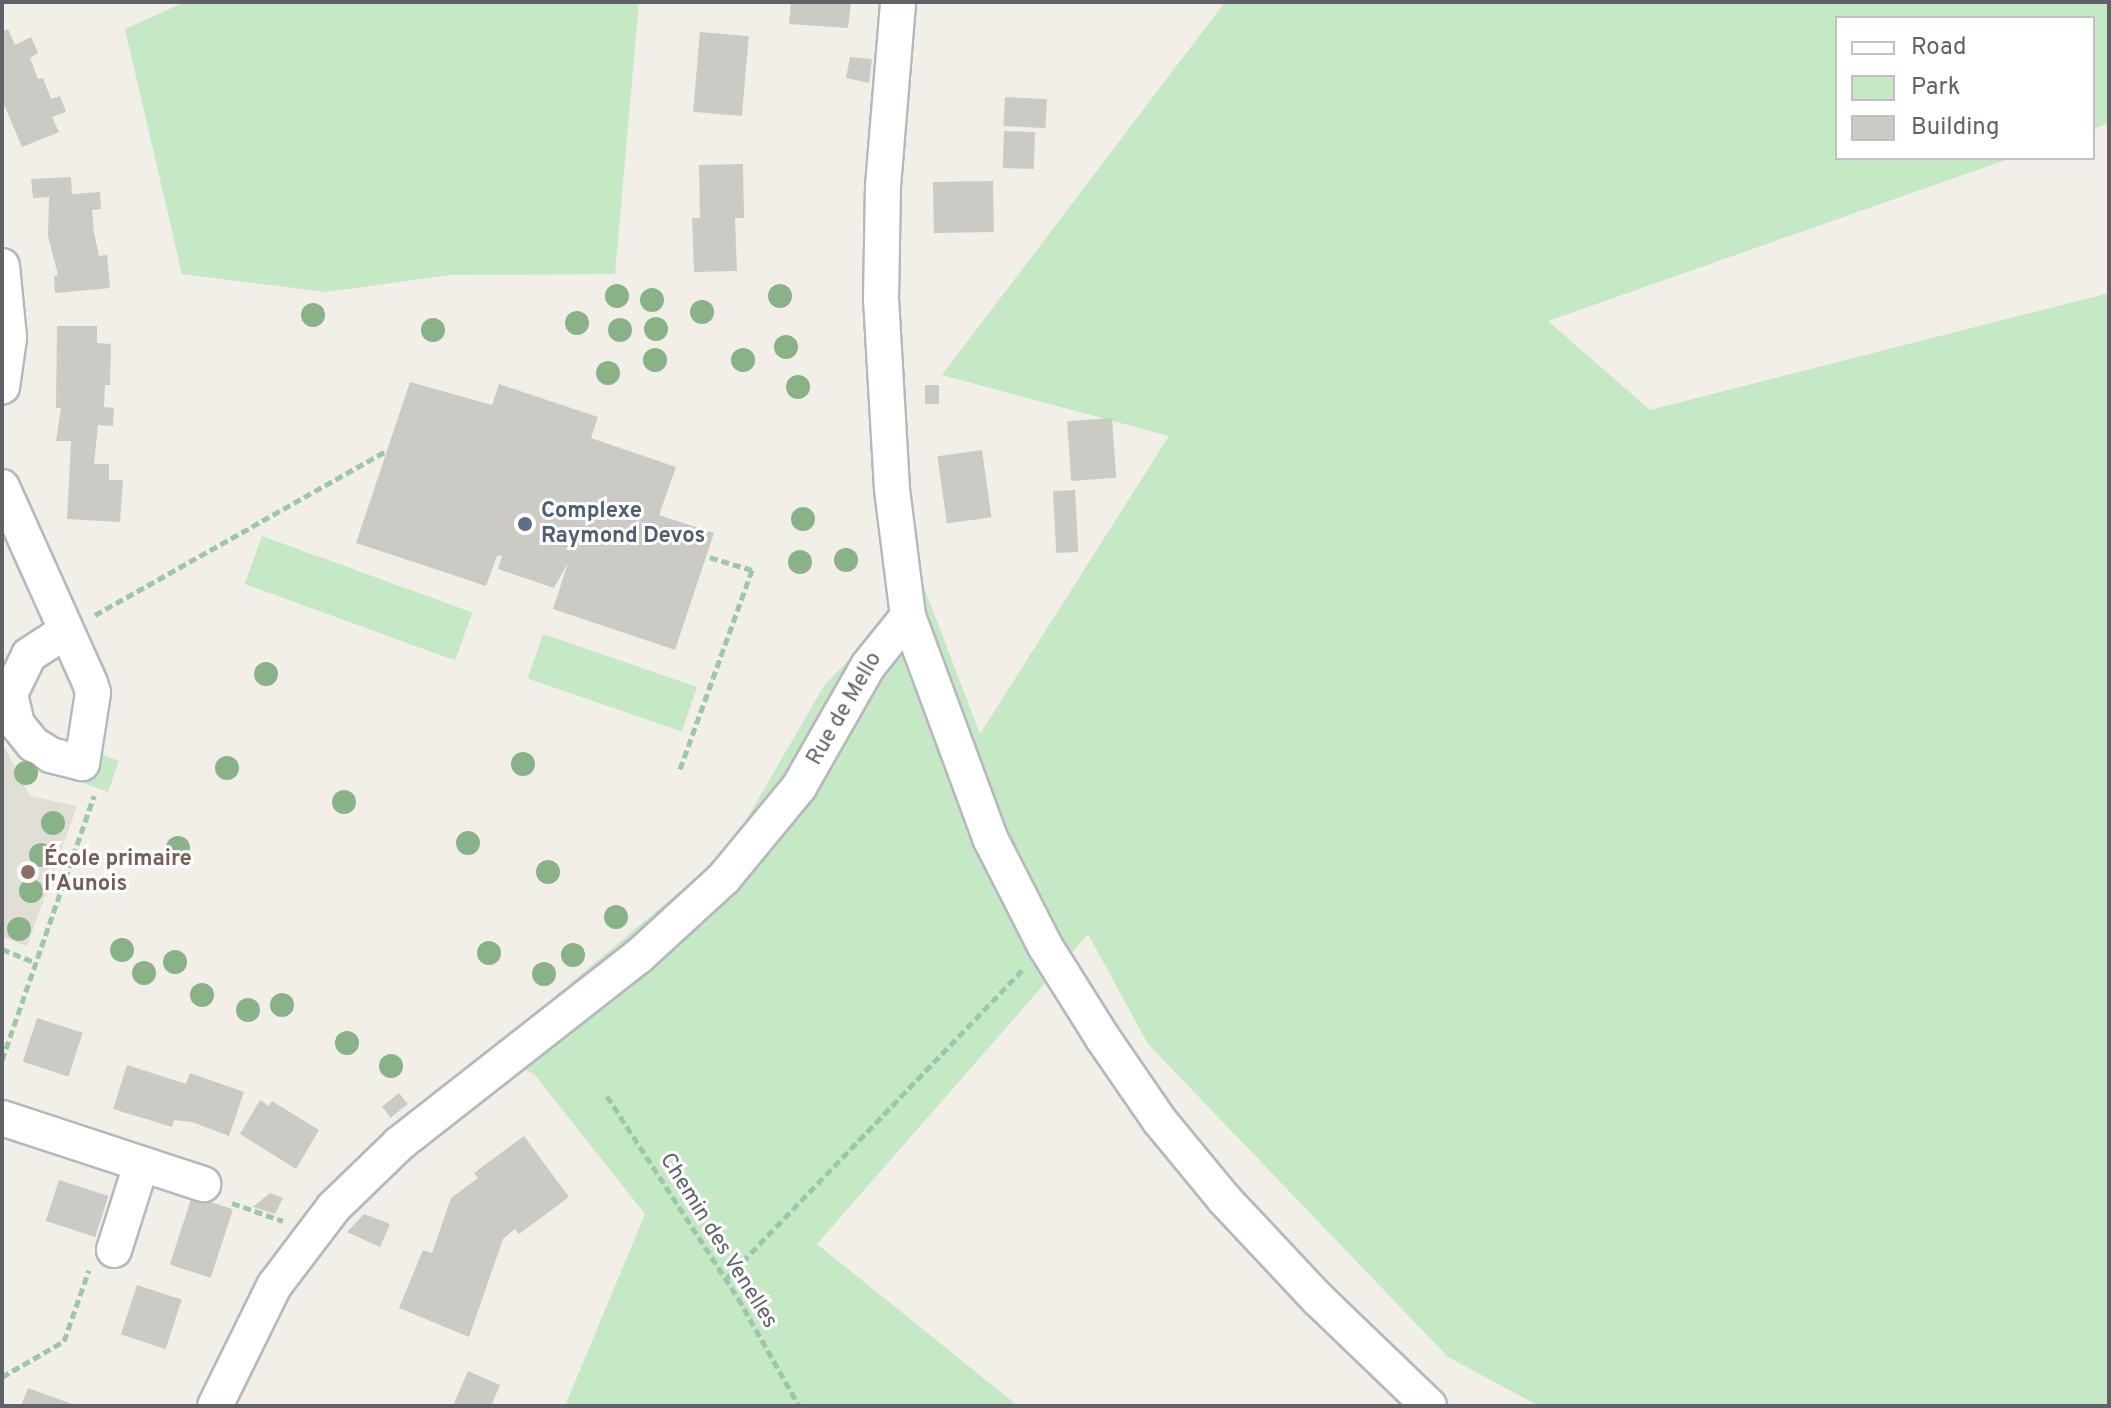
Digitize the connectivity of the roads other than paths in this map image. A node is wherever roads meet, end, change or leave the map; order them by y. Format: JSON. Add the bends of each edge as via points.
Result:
{"nodes":[{"id":1,"x":898,"y":2,"type":"edge"},
{"id":2,"x":2,"y":266,"type":"edge"},
{"id":3,"x":2,"y":387,"type":"edge"},
{"id":4,"x":2,"y":487,"type":"edge"},
{"id":5,"x":908,"y":616,"type":"junction"},
{"id":6,"x":66,"y":631,"type":"road end"},
{"id":7,"x":2,"y":1118,"type":"edge"},
{"id":8,"x":141,"y":1165,"type":"junction"},
{"id":9,"x":203,"y":1184,"type":"road end"},
{"id":10,"x":114,"y":1250,"type":"road end"},
{"id":11,"x":215,"y":1406,"type":"edge"},
{"id":12,"x":1429,"y":1406,"type":"edge"}],
"edges":[{"from":1,"to":5,"type":"street","via":[[883,186],[881,300],[892,489]]},
{"from":2,"to":3,"type":"street","via":[[9,338]]},
{"from":4,"to":6,"type":"street"},
{"from":5,"to":11,"type":"street","name":"Rue de Mello","via":[[868,666],[799,787],[732,869],[639,956],[372,1167],[314,1231],[261,1308]]},
{"from":5,"to":12,"type":"street","via":[[966,784],[1045,946],[1126,1072],[1197,1168],[1294,1275]]},
{"from":7,"to":8,"type":"street"},
{"from":8,"to":9,"type":"street"},
{"from":8,"to":10,"type":"street"}]}
